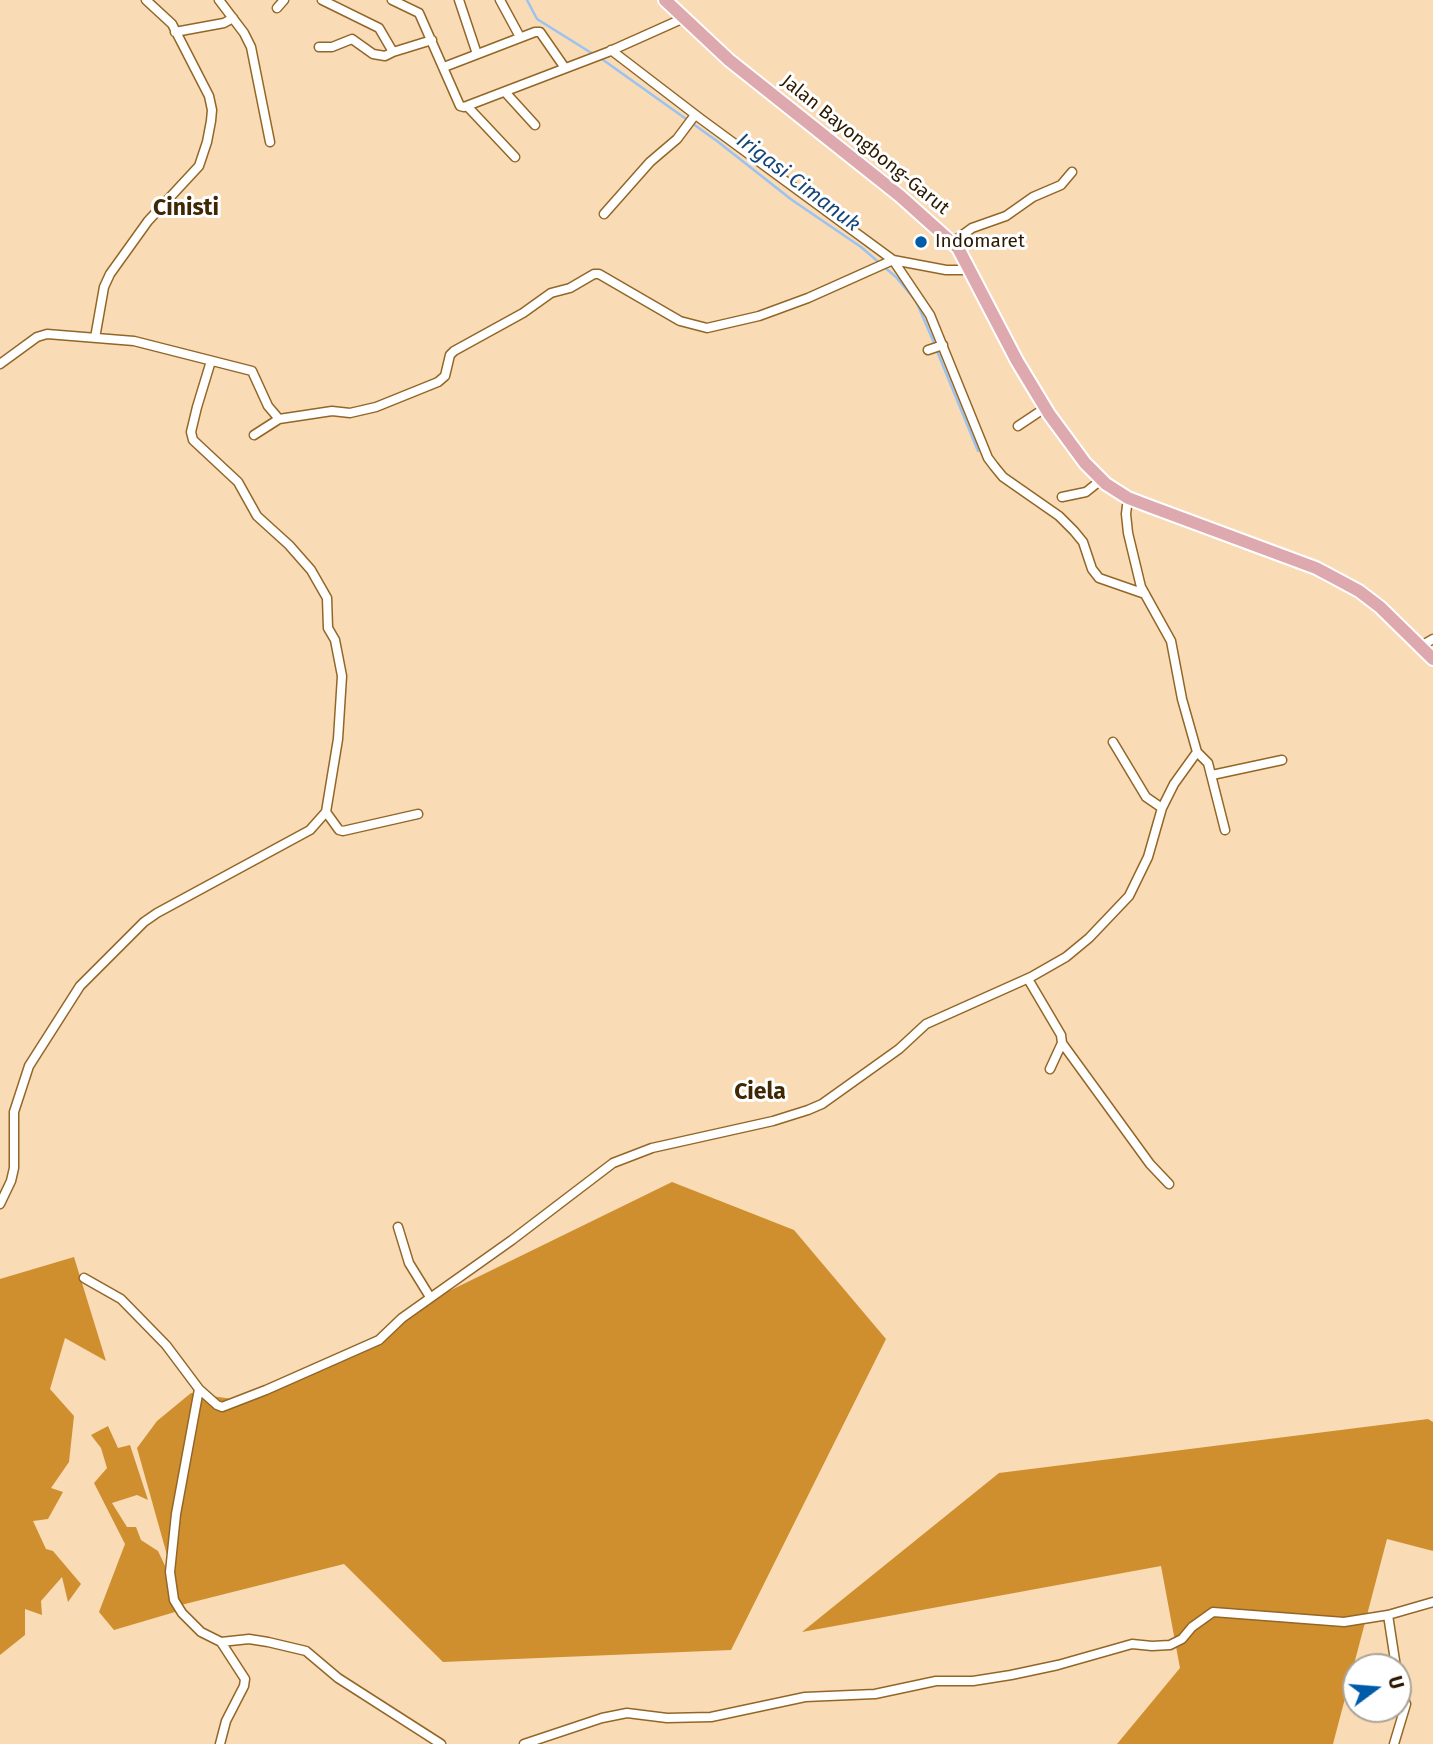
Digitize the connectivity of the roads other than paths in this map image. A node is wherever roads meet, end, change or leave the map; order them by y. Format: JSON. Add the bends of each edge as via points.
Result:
{"nodes":[{"id":1,"x":146,"y":0,"type":"edge"},
{"id":2,"x":219,"y":0,"type":"edge"},
{"id":3,"x":284,"y":0,"type":"edge"},
{"id":4,"x":322,"y":0,"type":"edge"},
{"id":5,"x":392,"y":0,"type":"edge"},
{"id":6,"x":459,"y":0,"type":"edge"},
{"id":7,"x":500,"y":0,"type":"edge"},
{"id":8,"x":666,"y":0,"type":"edge"},
{"id":9,"x":277,"y":8,"type":"dead end"},
{"id":10,"x":233,"y":18,"type":"junction"},
{"id":11,"x":684,"y":18,"type":"junction"},
{"id":12,"x":175,"y":32,"type":"junction"},
{"id":13,"x":520,"y":37,"type":"junction"},
{"id":14,"x":432,"y":40,"type":"junction"},
{"id":15,"x":319,"y":47,"type":"dead end"},
{"id":16,"x":610,"y":51,"type":"junction"},
{"id":17,"x":393,"y":52,"type":"junction"},
{"id":18,"x":477,"y":54,"type":"junction"},
{"id":19,"x":444,"y":68,"type":"junction"},
{"id":20,"x":565,"y":68,"type":"junction"},
{"id":21,"x":505,"y":92,"type":"junction"},
{"id":22,"x":467,"y":106,"type":"junction"},
{"id":23,"x":693,"y":118,"type":"junction"},
{"id":24,"x":535,"y":125,"type":"dead end"},
{"id":25,"x":270,"y":142,"type":"dead end"},
{"id":26,"x":515,"y":157,"type":"dead end"},
{"id":27,"x":1072,"y":173,"type":"dead end"},
{"id":28,"x":604,"y":215,"type":"dead end"},
{"id":29,"x":953,"y":242,"type":"junction"},
{"id":30,"x":892,"y":260,"type":"junction"},
{"id":31,"x":970,"y":270,"type":"junction"},
{"id":32,"x":95,"y":338,"type":"junction"},
{"id":33,"x":211,"y":361,"type":"junction"},
{"id":34,"x":0,"y":364,"type":"edge"},
{"id":35,"x":1045,"y":408,"type":"junction"},
{"id":36,"x":279,"y":419,"type":"junction"},
{"id":37,"x":1018,"y":426,"type":"dead end"},
{"id":38,"x":254,"y":435,"type":"dead end"},
{"id":39,"x":1101,"y":480,"type":"junction"},
{"id":40,"x":1062,"y":497,"type":"dead end"},
{"id":41,"x":1128,"y":498,"type":"junction"},
{"id":42,"x":1143,"y":590,"type":"junction"},
{"id":43,"x":1433,"y":639,"type":"edge"},
{"id":44,"x":1421,"y":646,"type":"junction"},
{"id":45,"x":1433,"y":659,"type":"edge"},
{"id":46,"x":1113,"y":742,"type":"dead end"},
{"id":47,"x":1197,"y":752,"type":"junction"},
{"id":48,"x":1282,"y":760,"type":"dead end"},
{"id":49,"x":1212,"y":775,"type":"junction"},
{"id":50,"x":1163,"y":808,"type":"junction"},
{"id":51,"x":326,"y":812,"type":"junction"},
{"id":52,"x":418,"y":814,"type":"dead end"},
{"id":53,"x":1225,"y":830,"type":"dead end"},
{"id":54,"x":1028,"y":979,"type":"junction"},
{"id":55,"x":1062,"y":1043,"type":"junction"},
{"id":56,"x":1050,"y":1069,"type":"dead end"},
{"id":57,"x":1168,"y":1184,"type":"dead end"},
{"id":58,"x":0,"y":1204,"type":"edge"},
{"id":59,"x":398,"y":1227,"type":"dead end"},
{"id":60,"x":84,"y":1278,"type":"dead end"},
{"id":61,"x":430,"y":1297,"type":"junction"},
{"id":62,"x":199,"y":1389,"type":"junction"},
{"id":63,"x":1433,"y":1601,"type":"edge"},
{"id":64,"x":1388,"y":1615,"type":"junction"},
{"id":65,"x":221,"y":1642,"type":"junction"},
{"id":66,"x":1393,"y":1653,"type":"edge"},
{"id":67,"x":1400,"y":1723,"type":"edge"},
{"id":68,"x":220,"y":1744,"type":"edge"},
{"id":69,"x":441,"y":1744,"type":"edge"},
{"id":70,"x":524,"y":1744,"type":"edge"},
{"id":71,"x":1394,"y":1744,"type":"edge"}],
"edges":[{"from":1,"to":12,"type":"street","via":[[167,17]]},
{"from":2,"to":10,"type":"street"},
{"from":3,"to":9,"type":"street"},
{"from":4,"to":17,"type":"street","via":[[379,28]]},
{"from":5,"to":14,"type":"street","via":[[419,13]]},
{"from":6,"to":18,"type":"street"},
{"from":7,"to":13,"type":"street"},
{"from":8,"to":11,"type":"main road","name":"Jalan Bayongbong-Garut"},
{"from":10,"to":12,"type":"street"},
{"from":10,"to":25,"type":"street","via":[[251,47]]},
{"from":11,"to":16,"type":"street"},
{"from":11,"to":29,"type":"main road","name":"Jalan Bayongbong-Garut"},
{"from":12,"to":32,"type":"street","via":[[209,96],[212,110],[207,142],[199,166],[148,221],[110,274]]},
{"from":13,"to":18,"type":"street"},
{"from":13,"to":20,"type":"street","via":[[540,32]]},
{"from":14,"to":17,"type":"street"},
{"from":14,"to":19,"type":"street"},
{"from":15,"to":17,"type":"street","via":[[352,39],[373,54]]},
{"from":16,"to":20,"type":"street"},
{"from":16,"to":23,"type":"street"},
{"from":18,"to":19,"type":"street"},
{"from":19,"to":22,"type":"street","via":[[460,106]]},
{"from":20,"to":21,"type":"street"},
{"from":21,"to":22,"type":"street"},
{"from":21,"to":24,"type":"street"},
{"from":22,"to":26,"type":"street"},
{"from":23,"to":28,"type":"street"},
{"from":23,"to":30,"type":"street"},
{"from":27,"to":29,"type":"street","via":[[1055,189],[1033,197],[1006,216],[972,228]]},
{"from":29,"to":31,"type":"main road","name":"Jalan Bayongbong-Garut"},
{"from":30,"to":31,"type":"street"},
{"from":30,"to":36,"type":"street","via":[[808,298],[707,328],[680,321],[594,274],[551,293],[453,352],[445,376],[438,382],[358,412]]},
{"from":30,"to":42,"type":"street","via":[[930,315],[936,347],[994,466],[1074,531],[1099,578]]},
{"from":31,"to":35,"type":"main road","name":"Jalan Bayongbong-Garut"},
{"from":32,"to":33,"type":"street","via":[[134,341]]},
{"from":32,"to":34,"type":"street","via":[[47,334]]},
{"from":33,"to":36,"type":"street","via":[[252,371]]},
{"from":33,"to":51,"type":"street","via":[[191,432],[193,440],[238,482],[257,516],[304,562],[327,598],[328,628],[342,676]]},
{"from":35,"to":37,"type":"street"},
{"from":35,"to":39,"type":"main road","name":"Jalan Bayongbong-Garut"},
{"from":36,"to":38,"type":"street"},
{"from":39,"to":40,"type":"street","via":[[1086,492]]},
{"from":39,"to":41,"type":"main road","name":"Jalan Bayongbong-Garut"},
{"from":41,"to":42,"type":"street","via":[[1128,533]]},
{"from":41,"to":44,"type":"main road","name":"Jalan Bayongbong-Garut","via":[[1316,568],[1359,591]]},
{"from":42,"to":47,"type":"street","via":[[1171,641]]},
{"from":43,"to":44,"type":"street"},
{"from":44,"to":45,"type":"main road","name":"Jalan Bayongbong-Garut"},
{"from":46,"to":50,"type":"street","via":[[1146,797]]},
{"from":47,"to":49,"type":"street","via":[[1206,759]]},
{"from":47,"to":50,"type":"street"},
{"from":48,"to":49,"type":"street"},
{"from":49,"to":53,"type":"street"},
{"from":50,"to":54,"type":"street","via":[[1145,865],[1129,897],[1066,957]]},
{"from":51,"to":52,"type":"street","via":[[341,831]]},
{"from":51,"to":58,"type":"street","via":[[310,830],[144,922],[80,986],[29,1066],[14,1112],[14,1168]]},
{"from":54,"to":55,"type":"street"},
{"from":54,"to":61,"type":"street","via":[[926,1024],[822,1104],[773,1121],[652,1148],[613,1163]]},
{"from":55,"to":56,"type":"street"},
{"from":55,"to":57,"type":"street"},
{"from":59,"to":61,"type":"street","via":[[410,1263]]},
{"from":60,"to":62,"type":"street","via":[[121,1299],[166,1345]]},
{"from":61,"to":62,"type":"street","via":[[367,1347],[265,1390],[222,1406]]},
{"from":62,"to":65,"type":"street","via":[[170,1572],[174,1600],[182,1612],[201,1632]]},
{"from":63,"to":64,"type":"street"},
{"from":64,"to":66,"type":"street"},
{"from":64,"to":70,"type":"street","via":[[1344,1622],[1213,1612],[1170,1645],[1132,1644],[1011,1675],[936,1681],[875,1694],[805,1697],[711,1717],[627,1713]]},
{"from":65,"to":68,"type":"street","via":[[245,1682]]},
{"from":65,"to":69,"type":"street","via":[[249,1639],[306,1651],[338,1678]]},
{"from":67,"to":71,"type":"street"}]}
